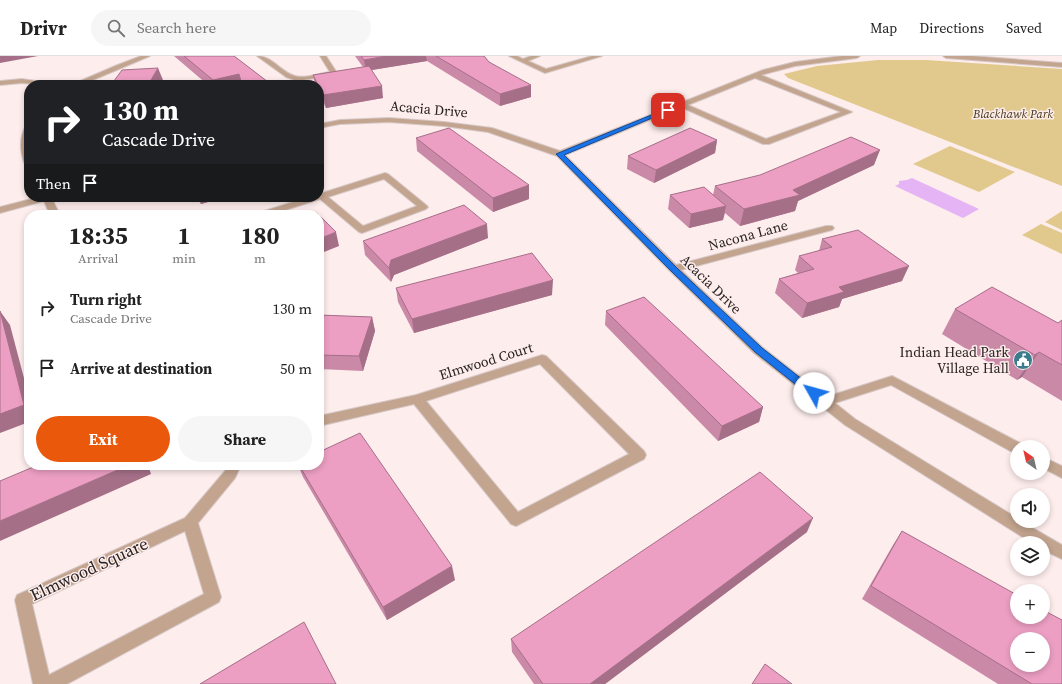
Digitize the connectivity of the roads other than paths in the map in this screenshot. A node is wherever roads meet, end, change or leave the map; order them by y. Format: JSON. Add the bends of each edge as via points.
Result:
{"nodes":[{"id":1,"x":147,"y":56,"type":"edge"},
{"id":2,"x":260,"y":56,"type":"edge"},
{"id":3,"x":323,"y":56,"type":"edge"},
{"id":4,"x":512,"y":56,"type":"edge"},
{"id":5,"x":537,"y":56,"type":"edge"},
{"id":6,"x":599,"y":56,"type":"edge"},
{"id":7,"x":857,"y":56,"type":"edge"},
{"id":8,"x":946,"y":56,"type":"edge"},
{"id":9,"x":522,"y":60,"type":"junction"},
{"id":10,"x":1062,"y":65,"type":"edge"},
{"id":11,"x":754,"y":75,"type":"junction"},
{"id":12,"x":86,"y":80,"type":"edge"},
{"id":13,"x":24,"y":81,"type":"edge"},
{"id":14,"x":0,"y":83,"type":"edge"},
{"id":15,"x":682,"y":105,"type":"junction"},
{"id":16,"x":324,"y":125,"type":"edge"},
{"id":17,"x":560,"y":154,"type":"junction"},
{"id":18,"x":324,"y":196,"type":"edge"},
{"id":19,"x":324,"y":200,"type":"edge"},
{"id":20,"x":29,"y":202,"type":"edge"},
{"id":21,"x":304,"y":202,"type":"edge"},
{"id":22,"x":0,"y":210,"type":"edge"},
{"id":23,"x":277,"y":210,"type":"edge"},
{"id":24,"x":829,"y":228,"type":"dead end"},
{"id":25,"x":674,"y":269,"type":"junction"},
{"id":26,"x":417,"y":399,"type":"junction"},
{"id":27,"x":825,"y":402,"type":"junction"},
{"id":28,"x":324,"y":420,"type":"edge"},
{"id":29,"x":1010,"y":444,"type":"edge"},
{"id":30,"x":1050,"y":466,"type":"edge"},
{"id":31,"x":232,"y":470,"type":"edge"},
{"id":32,"x":1062,"y":472,"type":"edge"},
{"id":33,"x":190,"y":522,"type":"junction"},
{"id":34,"x":1062,"y":552,"type":"edge"},
{"id":35,"x":42,"y":684,"type":"edge"},
{"id":36,"x":49,"y":684,"type":"edge"}],
"edges":[{"from":1,"to":12,"type":"street"},
{"from":2,"to":3,"type":"street","via":[[288,76],[297,79],[334,73]]},
{"from":4,"to":9,"type":"street"},
{"from":5,"to":9,"type":"street"},
{"from":6,"to":9,"type":"street","via":[[546,71]]},
{"from":7,"to":11,"type":"street","via":[[795,64]]},
{"from":8,"to":10,"type":"street"},
{"from":11,"to":15,"type":"street"},
{"from":11,"to":15,"type":"street","via":[[848,112],[766,142]]},
{"from":13,"to":14,"type":"street"},
{"from":15,"to":17,"type":"street"},
{"from":16,"to":17,"type":"street","name":"Acacia Drive","via":[[389,120],[444,124],[489,130]]},
{"from":17,"to":25,"type":"street","name":"Acacia Drive"},
{"from":18,"to":19,"type":"street","via":[[385,176],[422,207],[362,230]]},
{"from":20,"to":22,"type":"street"},
{"from":21,"to":23,"type":"street"},
{"from":24,"to":25,"type":"street","name":"Nacona Lane"},
{"from":25,"to":27,"type":"street","name":"Acacia Drive","via":[[758,350]]},
{"from":26,"to":26,"type":"street","name":"Elmwood Court","via":[[542,359],[639,455],[516,520]]},
{"from":26,"to":28,"type":"street"},
{"from":27,"to":29,"type":"street","via":[[892,380]]},
{"from":27,"to":34,"type":"street","name":"Acacia Drive","via":[[850,422]]},
{"from":30,"to":32,"type":"street"},
{"from":31,"to":33,"type":"street","name":"Elmwood Square"},
{"from":33,"to":35,"type":"street","name":"Elmwood Square","via":[[23,600]]},
{"from":33,"to":36,"type":"street","via":[[213,597]]}]}
